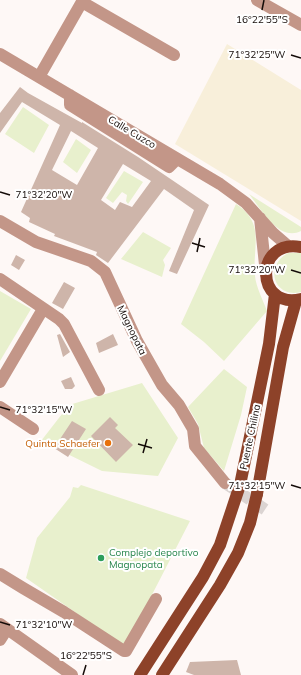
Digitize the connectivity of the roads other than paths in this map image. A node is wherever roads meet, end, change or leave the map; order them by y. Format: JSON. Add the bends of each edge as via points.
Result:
{"nodes":[{"id":1,"x":257,"y":0,"type":"edge"},
{"id":2,"x":82,"y":1,"type":"edge"},
{"id":3,"x":299,"y":20,"type":"edge"},
{"id":4,"x":0,"y":54,"type":"edge"},
{"id":5,"x":174,"y":55,"type":"dead end"},
{"id":6,"x":39,"y":77,"type":"junction"},
{"id":7,"x":260,"y":217,"type":"junction"},
{"id":8,"x":0,"y":221,"type":"edge"},
{"id":9,"x":297,"y":246,"type":"edge"},
{"id":10,"x":266,"y":275,"type":"junction"},
{"id":11,"x":0,"y":279,"type":"edge"},
{"id":12,"x":275,"y":294,"type":"junction"},
{"id":13,"x":299,"y":304,"type":"edge"},
{"id":14,"x":43,"y":309,"type":"junction"},
{"id":15,"x":0,"y":382,"type":"edge"},
{"id":16,"x":99,"y":390,"type":"dead end"},
{"id":17,"x":0,"y":408,"type":"edge"},
{"id":18,"x":33,"y":429,"type":"dead end"},
{"id":19,"x":226,"y":483,"type":"tunnel mouth"},
{"id":20,"x":0,"y":574,"type":"edge"},
{"id":21,"x":156,"y":599,"type":"dead end"},
{"id":22,"x":4,"y":627,"type":"edge"},
{"id":23,"x":0,"y":640,"type":"edge"},
{"id":24,"x":72,"y":675,"type":"edge"},
{"id":25,"x":140,"y":675,"type":"edge"},
{"id":26,"x":162,"y":675,"type":"edge"}],
"edges":[{"from":1,"to":3,"type":"street"},
{"from":2,"to":5,"type":"street"},
{"from":2,"to":6,"type":"street"},
{"from":4,"to":6,"type":"street","name":"Calle Cuzco"},
{"from":6,"to":7,"type":"street","name":"Calle Cuzco","via":[[225,188]]},
{"from":7,"to":9,"type":"street","name":"Calle Cuzco","via":[[273,233]]},
{"from":7,"to":10,"type":"street"},
{"from":8,"to":19,"type":"street","name":"Magnopata","via":[[36,242],[91,261],[105,272],[144,354],[162,385],[180,405],[193,429],[195,446]]},
{"from":9,"to":10,"type":"main road","via":[[282,248],[271,257]]},
{"from":10,"to":12,"type":"main road","via":[[268,285]]},
{"from":11,"to":14,"type":"street"},
{"from":12,"to":13,"type":"main road"},
{"from":12,"to":25,"type":"main road","name":"Puente Chilina","bridge":true,"via":[[269,344],[240,485],[220,545],[204,577]]},
{"from":13,"to":26,"type":"main road","name":"Puente Chilina","bridge":true,"via":[[288,327],[250,523],[238,553]]},
{"from":14,"to":15,"type":"street"},
{"from":14,"to":16,"type":"street","via":[[60,319],[67,328]]},
{"from":17,"to":18,"type":"street"},
{"from":20,"to":21,"type":"street","via":[[124,652]]},
{"from":22,"to":23,"type":"street"},
{"from":22,"to":24,"type":"street"}]}
